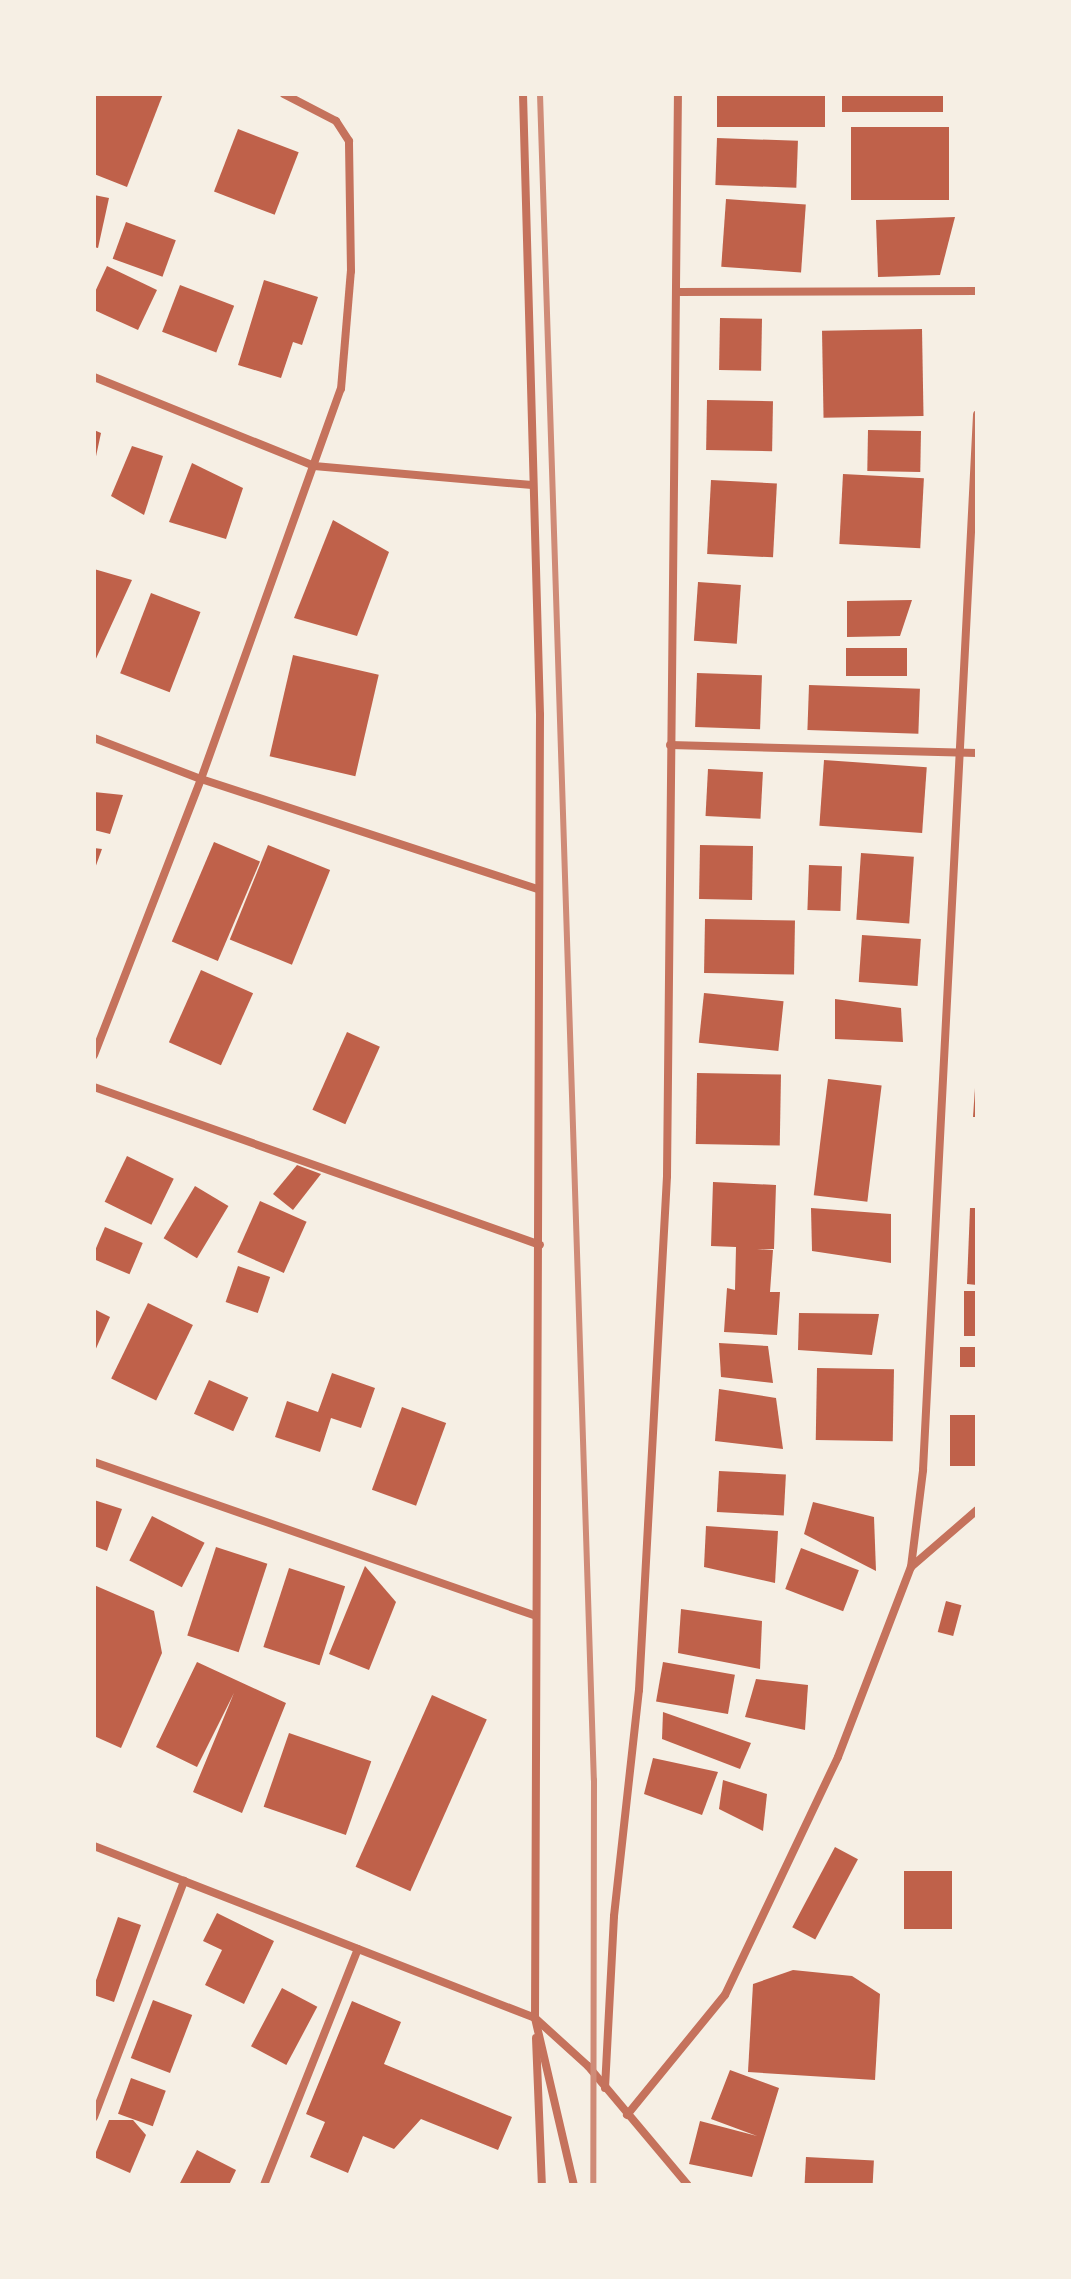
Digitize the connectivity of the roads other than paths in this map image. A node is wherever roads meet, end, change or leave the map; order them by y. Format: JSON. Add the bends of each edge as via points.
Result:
{"nodes":[{"id":1,"x":284,"y":94,"type":"edge"},
{"id":2,"x":523,"y":94,"type":"edge"},
{"id":3,"x":678,"y":94,"type":"edge"},
{"id":4,"x":977,"y":291,"type":"edge"},
{"id":5,"x":676,"y":292,"type":"junction"},
{"id":6,"x":94,"y":377,"type":"edge"},
{"id":7,"x":977,"y":414,"type":"edge"},
{"id":8,"x":314,"y":466,"type":"junction"},
{"id":9,"x":532,"y":485,"type":"junction"},
{"id":10,"x":94,"y":738,"type":"edge"},
{"id":11,"x":670,"y":745,"type":"junction"},
{"id":12,"x":959,"y":752,"type":"junction"},
{"id":13,"x":977,"y":753,"type":"edge"},
{"id":14,"x":201,"y":779,"type":"junction"},
{"id":15,"x":537,"y":889,"type":"junction"},
{"id":16,"x":94,"y":1055,"type":"edge"},
{"id":17,"x":94,"y":1087,"type":"edge"},
{"id":18,"x":540,"y":1245,"type":"junction"},
{"id":19,"x":94,"y":1462,"type":"edge"},
{"id":20,"x":977,"y":1510,"type":"edge"},
{"id":21,"x":911,"y":1567,"type":"junction"},
{"id":22,"x":535,"y":1616,"type":"junction"},
{"id":23,"x":94,"y":1846,"type":"edge"},
{"id":24,"x":184,"y":1881,"type":"junction"},
{"id":25,"x":358,"y":1949,"type":"junction"},
{"id":26,"x":535,"y":2018,"type":"junction"},
{"id":27,"x":605,"y":2088,"type":"junction"},
{"id":28,"x":627,"y":2115,"type":"junction"},
{"id":29,"x":94,"y":2117,"type":"edge"},
{"id":30,"x":264,"y":2185,"type":"edge"},
{"id":31,"x":542,"y":2185,"type":"edge"},
{"id":32,"x":574,"y":2185,"type":"edge"},
{"id":33,"x":688,"y":2185,"type":"edge"}],
"edges":[{"from":1,"to":8,"type":"street","via":[[336,121],[349,141],[351,271],[341,389]]},
{"from":2,"to":9,"type":"street"},
{"from":3,"to":5,"type":"street"},
{"from":4,"to":5,"type":"street"},
{"from":5,"to":11,"type":"street"},
{"from":6,"to":8,"type":"street"},
{"from":7,"to":12,"type":"street"},
{"from":8,"to":9,"type":"street"},
{"from":8,"to":14,"type":"street"},
{"from":9,"to":15,"type":"street","via":[[540,715]]},
{"from":10,"to":14,"type":"street"},
{"from":11,"to":12,"type":"street"},
{"from":11,"to":27,"type":"street","via":[[667,1176],[639,1690],[614,1916]]},
{"from":12,"to":13,"type":"street"},
{"from":12,"to":21,"type":"street","via":[[923,1470]]},
{"from":14,"to":15,"type":"street"},
{"from":14,"to":16,"type":"street"},
{"from":15,"to":18,"type":"street"},
{"from":17,"to":18,"type":"street"},
{"from":18,"to":22,"type":"street"},
{"from":19,"to":22,"type":"street"},
{"from":20,"to":21,"type":"street"},
{"from":21,"to":28,"type":"street","via":[[838,1757],[725,1995]]},
{"from":22,"to":26,"type":"street"},
{"from":23,"to":24,"type":"street"},
{"from":24,"to":25,"type":"street"},
{"from":24,"to":29,"type":"street"},
{"from":25,"to":26,"type":"street"},
{"from":25,"to":30,"type":"street"},
{"from":26,"to":27,"type":"street"},
{"from":26,"to":31,"type":"street"},
{"from":26,"to":32,"type":"street"},
{"from":27,"to":28,"type":"street"},
{"from":28,"to":33,"type":"street"}]}
